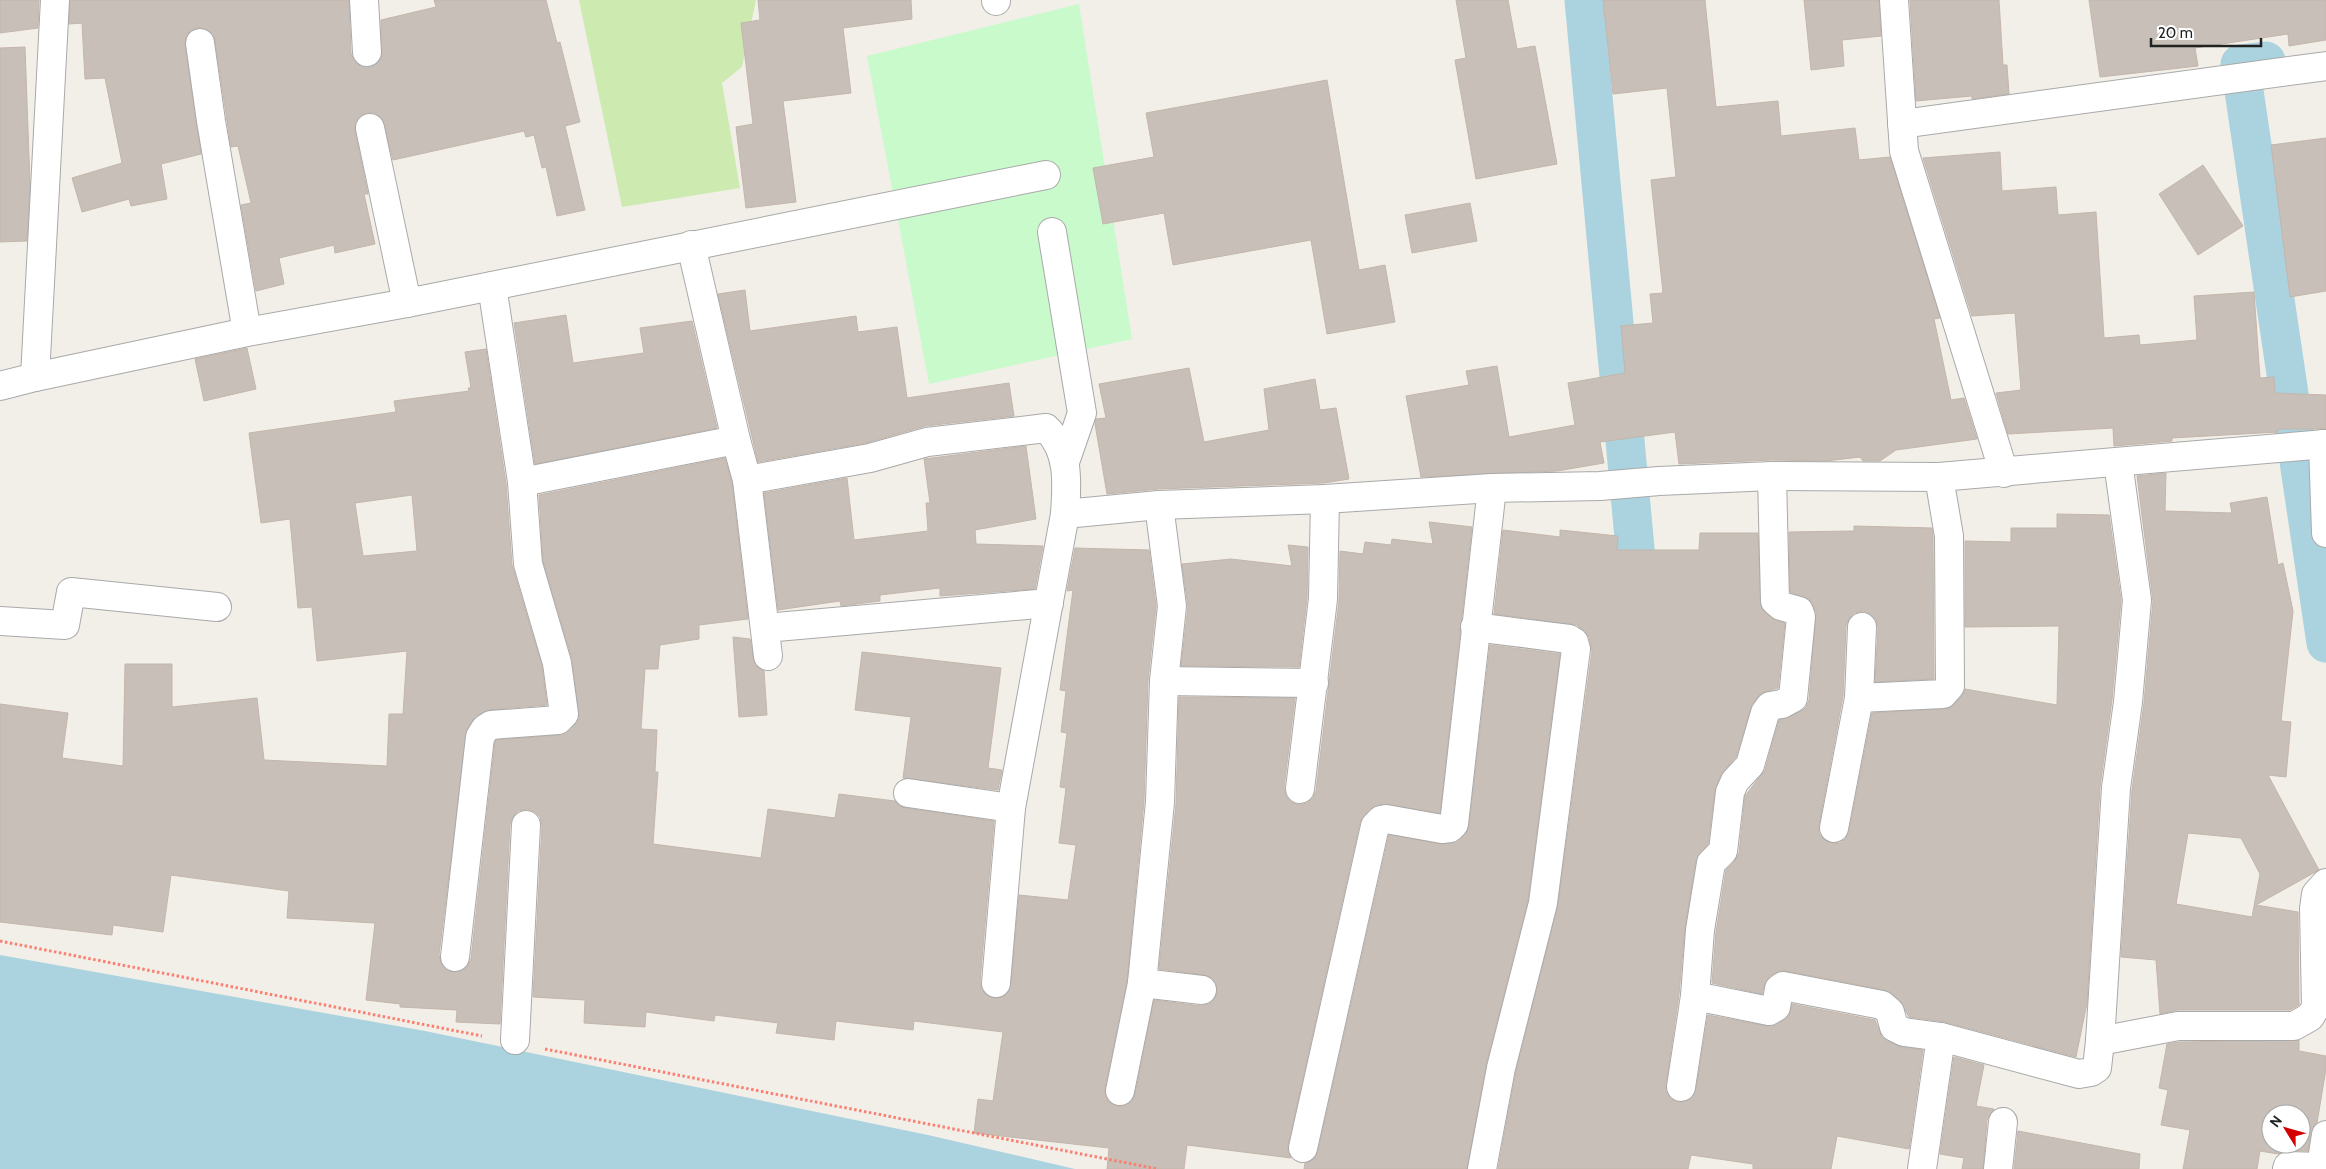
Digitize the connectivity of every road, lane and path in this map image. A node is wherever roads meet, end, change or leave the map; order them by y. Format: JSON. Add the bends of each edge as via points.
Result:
{"nodes":[{"id":1,"x":55,"y":0,"type":"edge"},
{"id":2,"x":364,"y":0,"type":"edge"},
{"id":3,"x":1894,"y":0,"type":"edge"},
{"id":4,"x":200,"y":43,"type":"dead end"},
{"id":5,"x":367,"y":52,"type":"dead end"},
{"id":6,"x":2326,"y":66,"type":"edge"},
{"id":7,"x":1902,"y":124,"type":"junction"},
{"id":8,"x":370,"y":128,"type":"dead end"},
{"id":9,"x":1046,"y":175,"type":"dead end"},
{"id":10,"x":1052,"y":232,"type":"dead end"},
{"id":11,"x":692,"y":245,"type":"junction"},
{"id":12,"x":492,"y":286,"type":"junction"},
{"id":13,"x":407,"y":303,"type":"junction"},
{"id":14,"x":247,"y":332,"type":"junction"},
{"id":15,"x":35,"y":377,"type":"junction"},
{"id":16,"x":0,"y":386,"type":"edge"},
{"id":17,"x":736,"y":440,"type":"junction"},
{"id":18,"x":2320,"y":445,"type":"edge"},
{"id":19,"x":1065,"y":462,"type":"junction"},
{"id":20,"x":2118,"y":462,"type":"junction"},
{"id":21,"x":2004,"y":473,"type":"junction"},
{"id":22,"x":1772,"y":476,"type":"junction"},
{"id":23,"x":1939,"y":477,"type":"junction"},
{"id":24,"x":747,"y":480,"type":"junction"},
{"id":25,"x":522,"y":482,"type":"junction"},
{"id":26,"x":1492,"y":488,"type":"junction"},
{"id":27,"x":1325,"y":498,"type":"junction"},
{"id":28,"x":1159,"y":505,"type":"junction"},
{"id":29,"x":1065,"y":514,"type":"junction"},
{"id":30,"x":2326,"y":533,"type":"edge"},
{"id":31,"x":1048,"y":603,"type":"junction"},
{"id":32,"x":217,"y":607,"type":"dead end"},
{"id":33,"x":0,"y":621,"type":"edge"},
{"id":34,"x":1475,"y":627,"type":"junction"},
{"id":35,"x":1862,"y":627,"type":"dead end"},
{"id":36,"x":765,"y":628,"type":"junction"},
{"id":37,"x":768,"y":656,"type":"dead end"},
{"id":38,"x":1164,"y":681,"type":"junction"},
{"id":39,"x":1314,"y":683,"type":"junction"},
{"id":40,"x":1858,"y":698,"type":"junction"},
{"id":41,"x":1300,"y":789,"type":"dead end"},
{"id":42,"x":908,"y":793,"type":"dead end"},
{"id":43,"x":1011,"y":808,"type":"junction"},
{"id":44,"x":526,"y":825,"type":"dead end"},
{"id":45,"x":1834,"y":828,"type":"dead end"},
{"id":46,"x":2326,"y":883,"type":"edge"},
{"id":47,"x":0,"y":942,"type":"edge"},
{"id":48,"x":455,"y":957,"type":"dead end"},
{"id":49,"x":996,"y":983,"type":"dead end"},
{"id":50,"x":1142,"y":984,"type":"junction"},
{"id":51,"x":1202,"y":990,"type":"dead end"},
{"id":52,"x":1695,"y":996,"type":"junction"},
{"id":53,"x":1941,"y":1037,"type":"junction"},
{"id":54,"x":2100,"y":1040,"type":"junction"},
{"id":55,"x":515,"y":1042,"type":"junction"},
{"id":56,"x":1681,"y":1087,"type":"dead end"},
{"id":57,"x":1120,"y":1092,"type":"dead end"},
{"id":58,"x":2003,"y":1122,"type":"dead end"},
{"id":59,"x":2326,"y":1136,"type":"edge"},
{"id":60,"x":1302,"y":1148,"type":"dead end"},
{"id":61,"x":1158,"y":1169,"type":"edge"},
{"id":62,"x":1482,"y":1169,"type":"edge"},
{"id":63,"x":1922,"y":1169,"type":"edge"},
{"id":64,"x":1998,"y":1169,"type":"edge"},
{"id":65,"x":2287,"y":1169,"type":"edge"}],
"edges":[{"from":1,"to":15,"type":"street"},
{"from":2,"to":5,"type":"street"},
{"from":3,"to":7,"type":"street"},
{"from":4,"to":14,"type":"street"},
{"from":6,"to":7,"type":"street"},
{"from":7,"to":21,"type":"street","via":[[1904,151]]},
{"from":8,"to":13,"type":"street"},
{"from":9,"to":11,"type":"street"},
{"from":10,"to":19,"type":"street","via":[[1082,413]]},
{"from":11,"to":12,"type":"street"},
{"from":11,"to":17,"type":"street"},
{"from":12,"to":13,"type":"street"},
{"from":12,"to":25,"type":"street"},
{"from":13,"to":14,"type":"street"},
{"from":14,"to":15,"type":"street"},
{"from":15,"to":16,"type":"street"},
{"from":17,"to":24,"type":"street"},
{"from":17,"to":25,"type":"street"},
{"from":18,"to":20,"type":"street"},
{"from":18,"to":30,"type":"street"},
{"from":19,"to":24,"type":"street","via":[[1054,436],[1046,428],[927,442],[870,458]]},
{"from":19,"to":29,"type":"street"},
{"from":20,"to":21,"type":"street"},
{"from":20,"to":54,"type":"street","via":[[2137,600],[2116,788]]},
{"from":21,"to":23,"type":"street"},
{"from":22,"to":23,"type":"street"},
{"from":22,"to":26,"type":"street","via":[[1600,486]]},
{"from":22,"to":52,"type":"street","via":[[1775,601],[1799,611],[1801,617],[1793,698],[1770,706],[1765,713],[1750,765],[1730,792],[1723,851],[1712,863],[1700,930]]},
{"from":23,"to":40,"type":"street","via":[[1949,536],[1950,686],[1943,694]]},
{"from":24,"to":36,"type":"street"},
{"from":25,"to":48,"type":"street","via":[[528,564],[557,663],[564,714],[558,720],[491,725],[480,737]]},
{"from":26,"to":27,"type":"street"},
{"from":26,"to":34,"type":"street"},
{"from":27,"to":28,"type":"street"},
{"from":27,"to":39,"type":"street","via":[[1323,599]]},
{"from":28,"to":29,"type":"street"},
{"from":28,"to":38,"type":"street","via":[[1172,606]]},
{"from":29,"to":31,"type":"street"},
{"from":31,"to":36,"type":"street"},
{"from":31,"to":43,"type":"street"},
{"from":32,"to":33,"type":"street","via":[[71,592],[65,625]]},
{"from":34,"to":60,"type":"street","via":[[1454,824],[1442,829],[1386,819],[1375,826]]},
{"from":34,"to":62,"type":"street","via":[[1569,639],[1576,649],[1544,903],[1501,1068]]},
{"from":35,"to":40,"type":"street"},
{"from":36,"to":37,"type":"street"},
{"from":38,"to":39,"type":"street"},
{"from":38,"to":50,"type":"street","via":[[1160,802]]},
{"from":39,"to":41,"type":"street"},
{"from":40,"to":45,"type":"street"},
{"from":42,"to":43,"type":"street"},
{"from":43,"to":49,"type":"street"},
{"from":44,"to":55,"type":"street"},
{"from":46,"to":54,"type":"street","via":[[2316,894],[2314,909],[2316,1007],[2310,1017],[2294,1026],[2178,1026]]},
{"from":47,"to":55,"type":"path"},
{"from":50,"to":51,"type":"street"},
{"from":50,"to":57,"type":"street"},
{"from":52,"to":53,"type":"street","via":[[1769,1011],[1776,1007],[1779,989],[1783,986],[1882,1005],[1890,1012],[1894,1027],[1899,1030]]},
{"from":52,"to":56,"type":"street"},
{"from":53,"to":54,"type":"street","via":[[2079,1074],[2097,1068]]},
{"from":53,"to":63,"type":"street"},
{"from":55,"to":61,"type":"path"},
{"from":58,"to":64,"type":"street"},
{"from":59,"to":65,"type":"street","via":[[2321,1167],[2288,1166]]}]}
